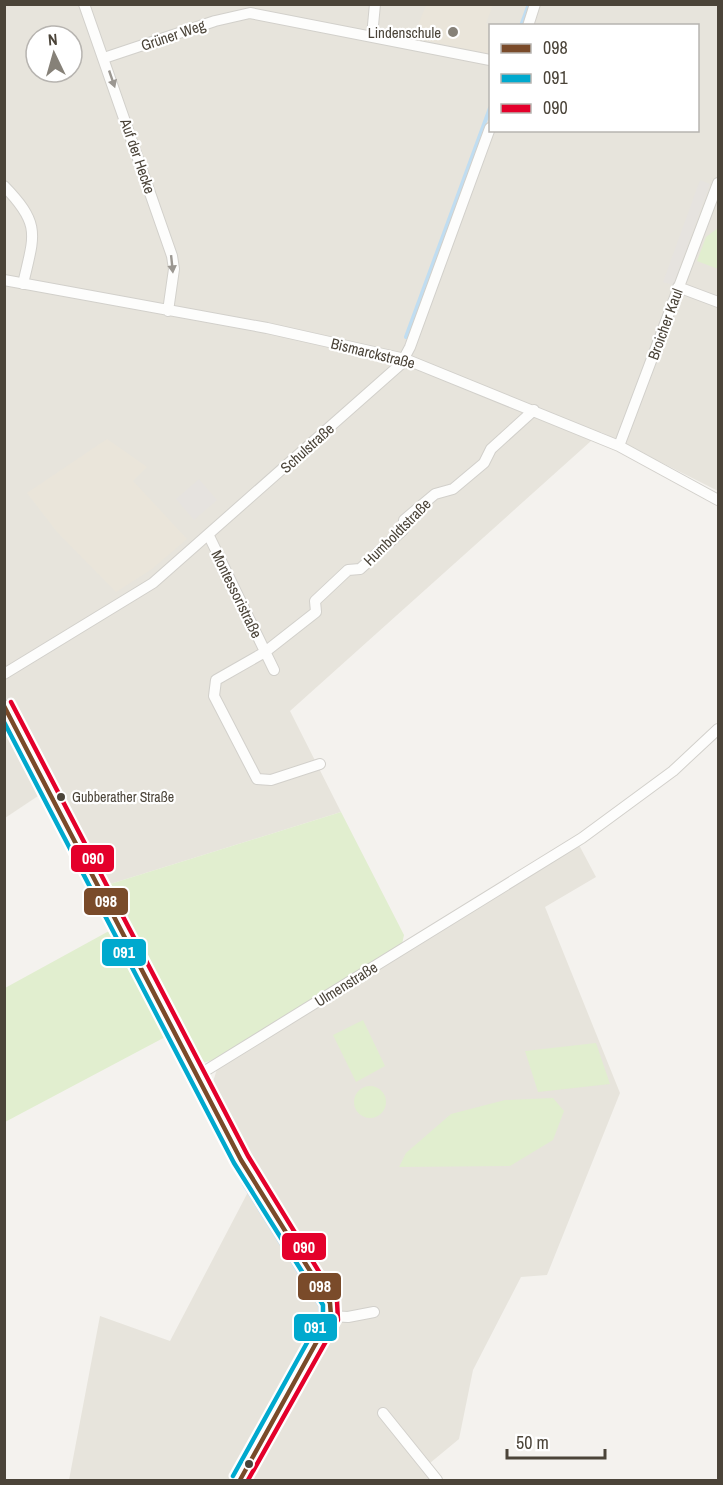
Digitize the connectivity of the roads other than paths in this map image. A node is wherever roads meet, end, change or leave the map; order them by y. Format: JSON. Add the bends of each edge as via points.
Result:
{"nodes":[{"id":1,"x":84,"y":4,"type":"edge"},
{"id":2,"x":375,"y":4,"type":"edge"},
{"id":3,"x":535,"y":4,"type":"edge"},
{"id":4,"x":529,"y":24,"type":"edge"},
{"id":5,"x":372,"y":36,"type":"junction"},
{"id":6,"x":104,"y":58,"type":"junction"},
{"id":7,"x":489,"y":60,"type":"edge"},
{"id":8,"x":489,"y":131,"type":"edge"},
{"id":9,"x":718,"y":183,"type":"edge"},
{"id":10,"x":4,"y":186,"type":"edge"},
{"id":11,"x":714,"y":204,"type":"edge"},
{"id":12,"x":4,"y":280,"type":"edge"},
{"id":13,"x":23,"y":284,"type":"junction"},
{"id":14,"x":678,"y":287,"type":"junction"},
{"id":15,"x":718,"y":302,"type":"edge"},
{"id":16,"x":168,"y":311,"type":"junction"},
{"id":17,"x":405,"y":359,"type":"junction"},
{"id":18,"x":534,"y":410,"type":"junction"},
{"id":19,"x":619,"y":446,"type":"junction"},
{"id":20,"x":718,"y":500,"type":"edge"},
{"id":21,"x":209,"y":536,"type":"junction"},
{"id":22,"x":265,"y":652,"type":"junction"},
{"id":23,"x":274,"y":669,"type":"dead end"},
{"id":24,"x":4,"y":674,"type":"edge"},
{"id":25,"x":4,"y":705,"type":"edge"},
{"id":26,"x":718,"y":729,"type":"edge"},
{"id":27,"x":320,"y":764,"type":"dead end"},
{"id":28,"x":196,"y":1076,"type":"junction"},
{"id":29,"x":374,"y":1312,"type":"dead end"},
{"id":30,"x":331,"y":1316,"type":"junction"},
{"id":31,"x":383,"y":1413,"type":"dead end"},
{"id":32,"x":240,"y":1480,"type":"edge"},
{"id":33,"x":437,"y":1480,"type":"edge"}],
"edges":[{"from":1,"to":6,"type":"street","name":"Auf der Hecke"},
{"from":2,"to":5,"type":"street"},
{"from":3,"to":4,"type":"street"},
{"from":5,"to":6,"type":"street","name":"Grüner Weg","via":[[244,14]]},
{"from":5,"to":7,"type":"street","name":"Grüner Weg"},
{"from":6,"to":16,"type":"street","name":"Auf der Hecke","one_way":true,"via":[[172,256]]},
{"from":8,"to":17,"type":"street","name":"Schulstraße"},
{"from":9,"to":11,"type":"street","name":"Broicher Kaul"},
{"from":10,"to":13,"type":"street","via":[[25,210],[34,231]]},
{"from":11,"to":14,"type":"street","name":"Broicher Kaul"},
{"from":12,"to":13,"type":"street","name":"Bismarckstraße"},
{"from":13,"to":16,"type":"street","name":"Bismarckstraße"},
{"from":14,"to":15,"type":"street"},
{"from":14,"to":19,"type":"street","name":"Broicher Kaul"},
{"from":16,"to":17,"type":"street","name":"Bismarckstraße"},
{"from":17,"to":18,"type":"street","name":"Bismarckstraße"},
{"from":17,"to":21,"type":"street","name":"Schulstraße"},
{"from":18,"to":19,"type":"street","name":"Bismarckstraße"},
{"from":18,"to":22,"type":"street","name":"Humboldtstraße","via":[[492,449],[484,463],[453,489],[435,494],[404,520],[403,530],[360,569],[348,570],[315,601],[316,612]]},
{"from":19,"to":20,"type":"street","name":"Bismarckstraße"},
{"from":21,"to":22,"type":"street","name":"Montessoristraße"},
{"from":21,"to":24,"type":"street","name":"Schulstraße","via":[[144,590]]},
{"from":22,"to":23,"type":"street","name":"Montessoristraße"},
{"from":22,"to":27,"type":"street","name":"Montessoristraße","via":[[216,680],[213,692],[221,710],[257,779],[268,780]]},
{"from":25,"to":28,"type":"street"},
{"from":26,"to":28,"type":"street","name":"Ulmenstraße","via":[[673,771],[582,838]]},
{"from":28,"to":30,"type":"street","via":[[258,1190],[328,1298]]},
{"from":29,"to":30,"type":"street","via":[[344,1318]]},
{"from":30,"to":32,"type":"street"},
{"from":31,"to":33,"type":"street"}]}
